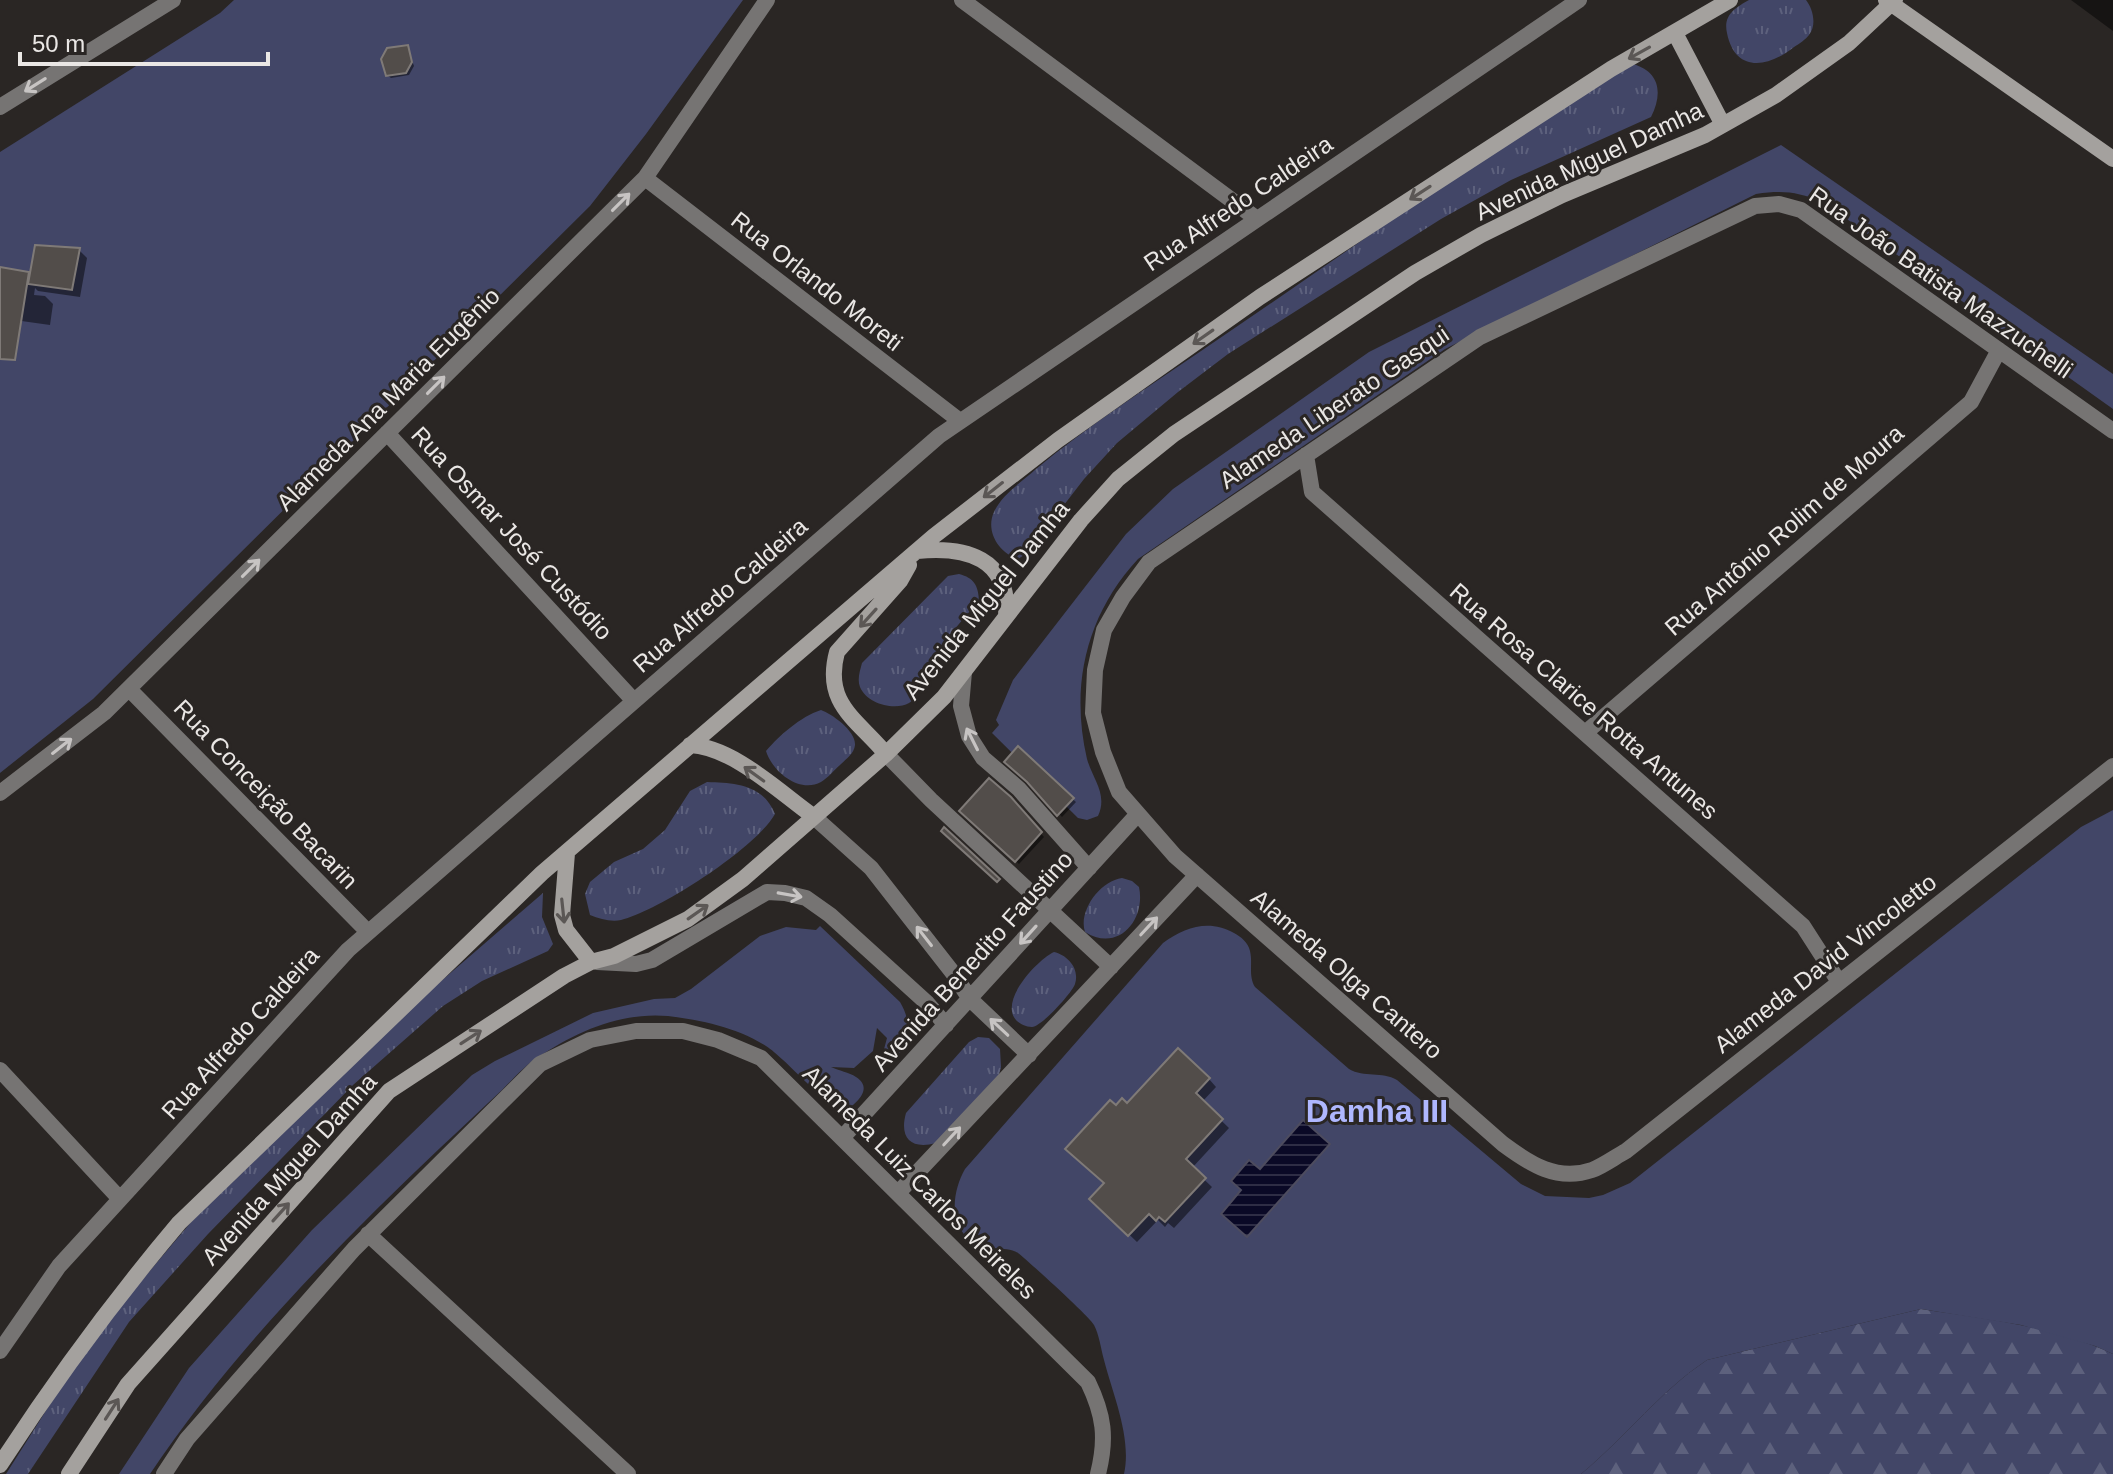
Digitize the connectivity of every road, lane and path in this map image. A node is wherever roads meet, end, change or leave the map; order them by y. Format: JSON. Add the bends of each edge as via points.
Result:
{"nodes":[{"id":1,"x":173,"y":0,"type":"edge"},
{"id":2,"x":767,"y":0,"type":"edge"},
{"id":3,"x":962,"y":0,"type":"edge"},
{"id":4,"x":1730,"y":0,"type":"edge"},
{"id":5,"x":1573,"y":1,"type":"edge"},
{"id":6,"x":1891,"y":1,"type":"edge"},
{"id":7,"x":1675,"y":33,"type":"junction"},
{"id":8,"x":0,"y":107,"type":"edge"},
{"id":9,"x":1723,"y":125,"type":"junction"},
{"id":10,"x":2113,"y":159,"type":"edge"},
{"id":11,"x":645,"y":178,"type":"junction"},
{"id":12,"x":1779,"y":204,"type":"joint"},
{"id":13,"x":1257,"y":219,"type":"junction"},
{"id":14,"x":1999,"y":350,"type":"junction"},
{"id":15,"x":960,"y":421,"type":"junction"},
{"id":16,"x":2113,"y":431,"type":"edge"},
{"id":17,"x":387,"y":433,"type":"junction"},
{"id":18,"x":1306,"y":455,"type":"junction"},
{"id":19,"x":915,"y":553,"type":"junction"},
{"id":20,"x":1006,"y":617,"type":"junction"},
{"id":21,"x":964,"y":672,"type":"junction"},
{"id":22,"x":129,"y":689,"type":"junction"},
{"id":23,"x":634,"y":701,"type":"junction"},
{"id":24,"x":1585,"y":733,"type":"junction"},
{"id":25,"x":690,"y":745,"type":"junction"},
{"id":26,"x":886,"y":754,"type":"junction"},
{"id":27,"x":2113,"y":766,"type":"edge"},
{"id":28,"x":1119,"y":792,"type":"joint"},
{"id":29,"x":0,"y":793,"type":"edge"},
{"id":30,"x":1137,"y":815,"type":"junction"},
{"id":31,"x":813,"y":816,"type":"junction"},
{"id":32,"x":567,"y":853,"type":"junction"},
{"id":33,"x":1089,"y":868,"type":"junction"},
{"id":34,"x":1197,"y":875,"type":"junction"},
{"id":35,"x":1050,"y":912,"type":"junction"},
{"id":36,"x":368,"y":932,"type":"junction"},
{"id":37,"x":591,"y":962,"type":"junction"},
{"id":38,"x":1111,"y":967,"type":"junction"},
{"id":39,"x":1839,"y":982,"type":"junction"},
{"id":40,"x":970,"y":999,"type":"junction"},
{"id":41,"x":946,"y":1025,"type":"junction"},
{"id":42,"x":1029,"y":1055,"type":"junction"},
{"id":43,"x":0,"y":1070,"type":"edge"},
{"id":44,"x":842,"y":1138,"type":"junction"},
{"id":45,"x":1557,"y":1174,"type":"joint"},
{"id":46,"x":898,"y":1193,"type":"junction"},
{"id":47,"x":120,"y":1199,"type":"junction"},
{"id":48,"x":368,"y":1234,"type":"junction"},
{"id":49,"x":0,"y":1351,"type":"edge"},
{"id":50,"x":0,"y":1465,"type":"edge"},
{"id":51,"x":69,"y":1474,"type":"edge"},
{"id":52,"x":164,"y":1474,"type":"edge"},
{"id":53,"x":628,"y":1474,"type":"edge"},
{"id":54,"x":1098,"y":1474,"type":"edge"}],
"edges":[{"from":1,"to":8,"type":"street","one_way":true},
{"from":2,"to":11,"type":"street","name":"Alameda Ana Maria Eugênio"},
{"from":3,"to":13,"type":"street"},
{"from":4,"to":7,"type":"street","name":"Avenida Miguel Damha"},
{"from":5,"to":13,"type":"street","name":"Rua Alfredo Caldeira"},
{"from":6,"to":9,"type":"street","name":"Avenida Miguel Damha","via":[[1849,43]]},
{"from":6,"to":10,"type":"street"},
{"from":7,"to":9,"type":"street"},
{"from":7,"to":19,"type":"street","name":"Avenida Miguel Damha","one_way":true,"via":[[1260,297],[1058,440]]},
{"from":9,"to":20,"type":"street","name":"Avenida Miguel Damha","via":[[1481,235],[1415,273],[1174,434],[1118,479]]},
{"from":11,"to":15,"type":"street","name":"Rua Orlando Moreti"},
{"from":17,"to":11,"type":"street","name":"Alameda Ana Maria Eugênio","one_way":true},
{"from":12,"to":14,"type":"street","name":"Rua João Batista Mazzuchelli","via":[[1801,210]]},
{"from":12,"to":18,"type":"street","name":"Alameda Liberato Gasqui","via":[[1734,214],[1480,337]]},
{"from":13,"to":15,"type":"street","name":"Rua Alfredo Caldeira"},
{"from":14,"to":16,"type":"street","name":"Rua João Batista Mazzuchelli"},
{"from":14,"to":24,"type":"street","name":"Rua Antônio Rolim de Moura","via":[[1971,402]]},
{"from":15,"to":23,"type":"street","name":"Rua Alfredo Caldeira"},
{"from":22,"to":17,"type":"street","name":"Alameda Ana Maria Eugênio","one_way":true},
{"from":17,"to":23,"type":"street","name":"Rua Osmar José Custódio"},
{"from":18,"to":24,"type":"street","name":"Rua Rosa Clarice Rotta Antunes","via":[[1312,492]]},
{"from":18,"to":28,"type":"street","name":"Alameda Liberato Gasqui","via":[[1149,562],[1104,630],[1093,713]]},
{"from":19,"to":20,"type":"street","via":[[942,548],[983,560],[1002,581],[1008,597]]},
{"from":19,"to":25,"type":"street","name":"Avenida Miguel Damha"},
{"from":19,"to":26,"type":"street","one_way":true,"via":[[900,581],[837,652],[833,666],[841,706]]},
{"from":20,"to":21,"type":"street","name":"Avenida Miguel Damha"},
{"from":21,"to":26,"type":"street","name":"Avenida Miguel Damha"},
{"from":33,"to":21,"type":"street","one_way":true,"via":[[1019,789],[983,758],[969,736],[961,706]]},
{"from":29,"to":22,"type":"street","name":"Alameda Ana Maria Eugênio","one_way":true},
{"from":22,"to":36,"type":"street","name":"Rua Conceição Bacarin"},
{"from":23,"to":36,"type":"street","name":"Rua Alfredo Caldeira"},
{"from":24,"to":39,"type":"street","name":"Rua Rosa Clarice Rotta Antunes","via":[[1803,926]]},
{"from":31,"to":25,"type":"street","one_way":true,"via":[[730,756]]},
{"from":25,"to":32,"type":"street","name":"Avenida Miguel Damha"},
{"from":26,"to":31,"type":"street","name":"Avenida Miguel Damha"},
{"from":26,"to":35,"type":"street"},
{"from":27,"to":39,"type":"street","name":"Alameda David Vincoletto"},
{"from":28,"to":30,"type":"street","name":"Alameda Olga Cantero"},
{"from":30,"to":33,"type":"street","name":"Avenida Benedito Faustino"},
{"from":30,"to":34,"type":"street","name":"Alameda Olga Cantero"},
{"from":37,"to":31,"type":"street","name":"Avenida Miguel Damha","one_way":true,"via":[[688,919],[743,879]]},
{"from":40,"to":31,"type":"street","one_way":true,"via":[[871,868]]},
{"from":32,"to":37,"type":"street","one_way":true,"via":[[562,915],[566,930]]},
{"from":32,"to":50,"type":"street","name":"Avenida Miguel Damha","via":[[179,1223],[80,1346]]},
{"from":33,"to":35,"type":"street","name":"Avenida Benedito Faustino"},
{"from":38,"to":34,"type":"street","one_way":true},
{"from":34,"to":45,"type":"street","name":"Alameda Olga Cantero","via":[[1503,1144]]},
{"from":35,"to":38,"type":"street"},
{"from":35,"to":40,"type":"street","name":"Avenida Benedito Faustino","one_way":true},
{"from":36,"to":47,"type":"street","name":"Rua Alfredo Caldeira"},
{"from":37,"to":41,"type":"street","one_way":true,"via":[[652,960],[767,892],[785,893],[806,898],[830,915]]},
{"from":51,"to":37,"type":"street","name":"Avenida Miguel Damha","one_way":true,"via":[[128,1384],[389,1091]]},
{"from":38,"to":42,"type":"street"},
{"from":39,"to":45,"type":"street","name":"Alameda David Vincoletto","via":[[1626,1151],[1592,1170]]},
{"from":40,"to":41,"type":"street","name":"Avenida Benedito Faustino"},
{"from":42,"to":40,"type":"street","one_way":true},
{"from":41,"to":44,"type":"street","name":"Avenida Benedito Faustino"},
{"from":46,"to":42,"type":"street","one_way":true},
{"from":43,"to":47,"type":"street"},
{"from":44,"to":46,"type":"street","name":"Alameda Luiz Carlos Meireles"},
{"from":44,"to":48,"type":"street","name":"Alameda Luiz Carlos Meireles","via":[[761,1058],[718,1040],[683,1031],[636,1031],[590,1040],[540,1064]]},
{"from":46,"to":54,"type":"street","name":"Alameda Luiz Carlos Meireles","via":[[1088,1382],[1101,1409],[1104,1449]]},
{"from":47,"to":49,"type":"street","name":"Rua Alfredo Caldeira","via":[[59,1266]]},
{"from":48,"to":52,"type":"street","name":"Alameda Luiz Carlos Meireles","via":[[187,1439]]},
{"from":48,"to":53,"type":"street"}]}
